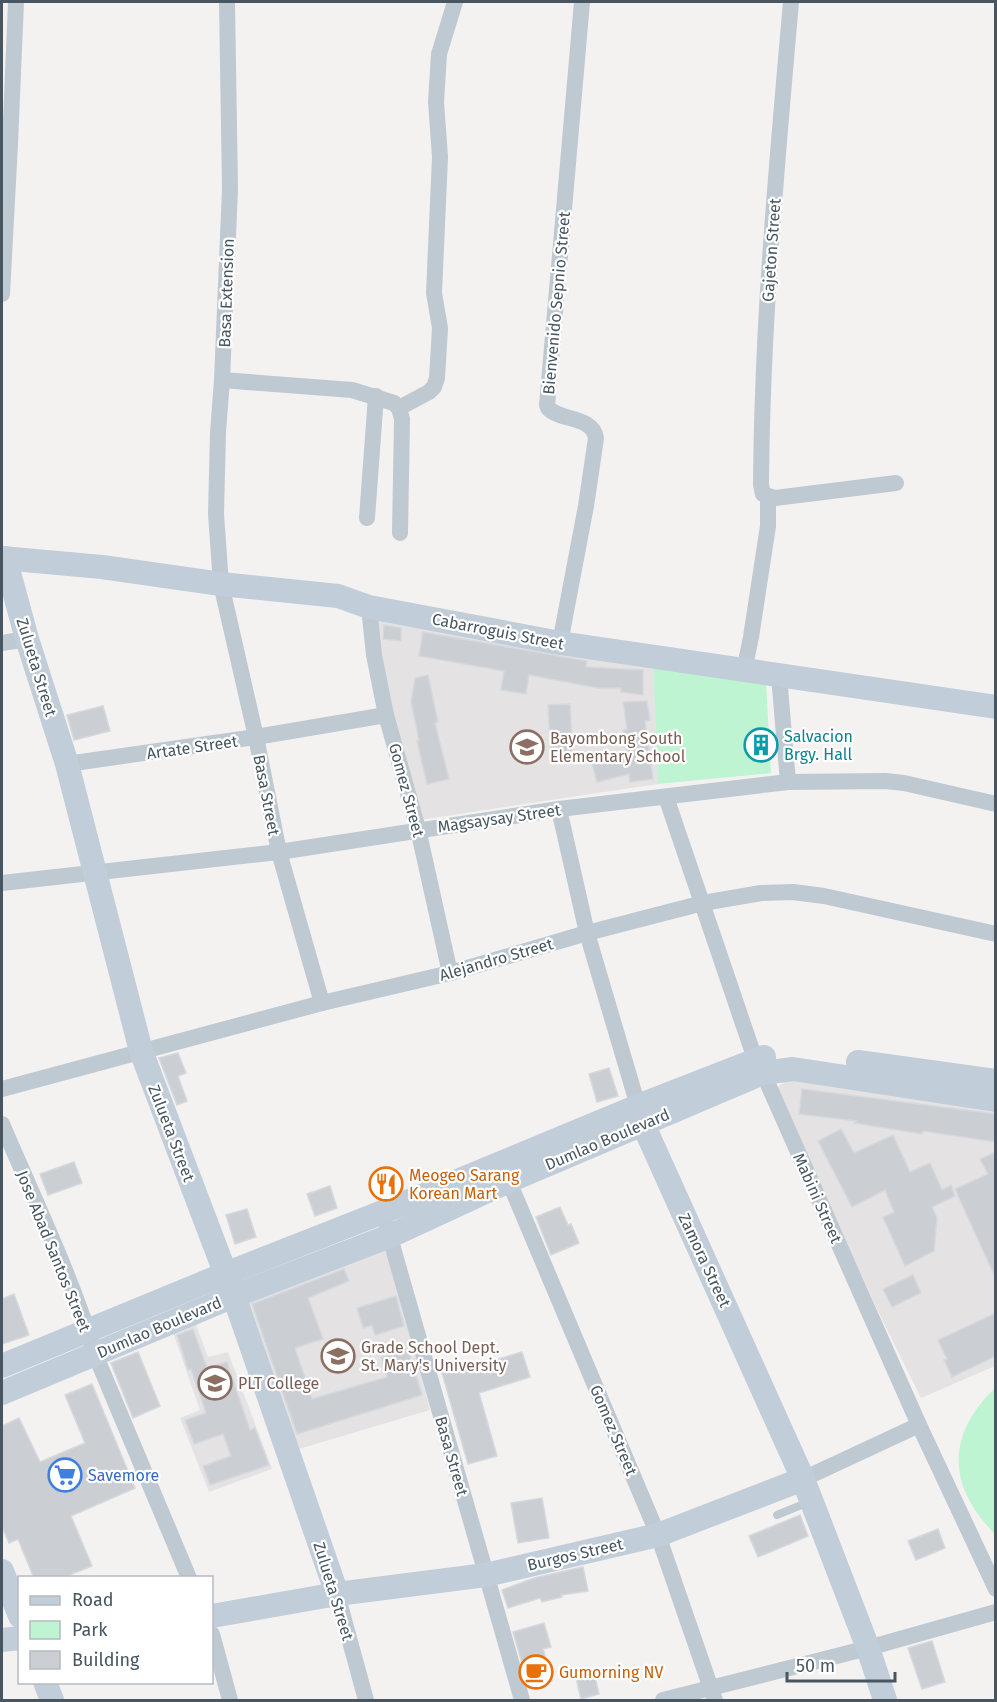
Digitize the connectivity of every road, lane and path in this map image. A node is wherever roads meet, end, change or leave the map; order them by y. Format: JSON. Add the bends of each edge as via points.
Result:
{"nodes":[{"id":1,"x":16,"y":2,"type":"edge"},
{"id":2,"x":227,"y":2,"type":"edge"},
{"id":3,"x":455,"y":2,"type":"edge"},
{"id":4,"x":582,"y":2,"type":"edge"},
{"id":5,"x":791,"y":2,"type":"edge"},
{"id":6,"x":2,"y":294,"type":"edge"},
{"id":7,"x":222,"y":380,"type":"junction"},
{"id":8,"x":376,"y":396,"type":"junction"},
{"id":9,"x":399,"y":408,"type":"junction"},
{"id":10,"x":896,"y":483,"type":"dead end"},
{"id":11,"x":768,"y":497,"type":"junction"},
{"id":12,"x":367,"y":518,"type":"dead end"},
{"id":13,"x":400,"y":533,"type":"dead end"},
{"id":14,"x":3,"y":558,"type":"edge"},
{"id":15,"x":221,"y":584,"type":"junction"},
{"id":16,"x":369,"y":607,"type":"junction"},
{"id":17,"x":27,"y":639,"type":"junction"},
{"id":18,"x":2,"y":643,"type":"edge"},
{"id":19,"x":560,"y":643,"type":"junction"},
{"id":20,"x":744,"y":671,"type":"junction"},
{"id":21,"x":779,"y":676,"type":"junction"},
{"id":22,"x":996,"y":707,"type":"edge"},
{"id":23,"x":386,"y":715,"type":"junction"},
{"id":24,"x":256,"y":738,"type":"junction"},
{"id":25,"x":67,"y":764,"type":"junction"},
{"id":26,"x":788,"y":782,"type":"junction"},
{"id":27,"x":666,"y":797,"type":"junction"},
{"id":28,"x":996,"y":804,"type":"edge"},
{"id":29,"x":559,"y":809,"type":"junction"},
{"id":30,"x":418,"y":830,"type":"junction"},
{"id":31,"x":279,"y":852,"type":"junction"},
{"id":32,"x":96,"y":871,"type":"junction"},
{"id":33,"x":2,"y":883,"type":"edge"},
{"id":34,"x":703,"y":903,"type":"junction"},
{"id":35,"x":587,"y":933,"type":"junction"},
{"id":36,"x":996,"y":934,"type":"edge"},
{"id":37,"x":450,"y":973,"type":"junction"},
{"id":38,"x":322,"y":1003,"type":"junction"},
{"id":39,"x":141,"y":1051,"type":"junction"},
{"id":40,"x":759,"y":1066,"type":"junction"},
{"id":41,"x":996,"y":1081,"type":"edge"},
{"id":42,"x":2,"y":1089,"type":"edge"},
{"id":43,"x":996,"y":1100,"type":"edge"},
{"id":44,"x":641,"y":1115,"type":"junction"},
{"id":45,"x":2,"y":1124,"type":"edge"},
{"id":46,"x":505,"y":1172,"type":"junction"},
{"id":47,"x":383,"y":1212,"type":"junction"},
{"id":48,"x":390,"y":1236,"type":"junction"},
{"id":49,"x":225,"y":1274,"type":"junction"},
{"id":50,"x":234,"y":1296,"type":"junction"},
{"id":51,"x":87,"y":1329,"type":"junction"},
{"id":52,"x":95,"y":1354,"type":"junction"},
{"id":53,"x":2,"y":1366,"type":"edge"},
{"id":54,"x":2,"y":1393,"type":"edge"},
{"id":55,"x":919,"y":1425,"type":"junction"},
{"id":56,"x":807,"y":1490,"type":"junction"},
{"id":57,"x":777,"y":1515,"type":"dead end"},
{"id":58,"x":658,"y":1535,"type":"junction"},
{"id":59,"x":2,"y":1571,"type":"edge"},
{"id":60,"x":486,"y":1575,"type":"junction"},
{"id":61,"x":188,"y":1576,"type":"edge"},
{"id":62,"x":996,"y":1589,"type":"edge"},
{"id":63,"x":337,"y":1594,"type":"junction"},
{"id":64,"x":18,"y":1611,"type":"edge"},
{"id":65,"x":996,"y":1612,"type":"edge"},
{"id":66,"x":213,"y":1616,"type":"edge"},
{"id":67,"x":18,"y":1638,"type":"edge"},
{"id":68,"x":213,"y":1639,"type":"edge"},
{"id":69,"x":2,"y":1640,"type":"edge"},
{"id":70,"x":868,"y":1648,"type":"junction"},
{"id":71,"x":45,"y":1684,"type":"edge"},
{"id":72,"x":713,"y":1694,"type":"edge"},
{"id":73,"x":52,"y":1701,"type":"edge"},
{"id":74,"x":230,"y":1701,"type":"edge"},
{"id":75,"x":366,"y":1701,"type":"edge"},
{"id":76,"x":522,"y":1701,"type":"edge"},
{"id":77,"x":663,"y":1701,"type":"edge"},
{"id":78,"x":885,"y":1701,"type":"edge"}],
"edges":[{"from":1,"to":6,"type":"street"},
{"from":2,"to":7,"type":"street","name":"Basa Extension","via":[[230,189]]},
{"from":3,"to":9,"type":"street","via":[[439,54],[436,102],[440,157],[434,293],[440,328],[437,378],[429,392]]},
{"from":4,"to":19,"type":"street","name":"Bienvenido Sepnio Street","via":[[547,405],[555,414],[589,426],[596,438]]},
{"from":5,"to":11,"type":"street","name":"Gajeton Street","via":[[762,391],[761,485]]},
{"from":7,"to":8,"type":"street","via":[[352,390]]},
{"from":7,"to":15,"type":"street","name":"Basa Extension","via":[[216,514]]},
{"from":8,"to":9,"type":"street"},
{"from":8,"to":12,"type":"street"},
{"from":9,"to":13,"type":"street"},
{"from":10,"to":11,"type":"street"},
{"from":11,"to":20,"type":"street","name":"Gajeton Street","via":[[768,526]]},
{"from":14,"to":15,"type":"street","name":"Cabarroguis Street"},
{"from":14,"to":17,"type":"street","name":"Zulueta Street"},
{"from":15,"to":16,"type":"street","name":"Cabarroguis Street","via":[[338,597]]},
{"from":15,"to":24,"type":"street","name":"Basa Street"},
{"from":16,"to":19,"type":"street","name":"Cabarroguis Street"},
{"from":16,"to":23,"type":"street","name":"Gomez Street"},
{"from":17,"to":18,"type":"street"},
{"from":17,"to":25,"type":"street","name":"Zulueta Street"},
{"from":19,"to":20,"type":"street","name":"Cabarroguis Street"},
{"from":20,"to":21,"type":"street","name":"Cabarroguis Street"},
{"from":21,"to":22,"type":"street","name":"Cabarroguis Street"},
{"from":21,"to":26,"type":"street"},
{"from":23,"to":24,"type":"street","name":"Artate Street"},
{"from":23,"to":30,"type":"street","name":"Gomez Street"},
{"from":24,"to":25,"type":"street","name":"Artate Street"},
{"from":24,"to":31,"type":"street","name":"Basa Street"},
{"from":25,"to":32,"type":"street","name":"Zulueta Street"},
{"from":26,"to":27,"type":"street","name":"Magsaysay Street"},
{"from":26,"to":28,"type":"street","name":"Magsaysay Street","via":[[904,783]]},
{"from":27,"to":29,"type":"street","name":"Magsaysay Street"},
{"from":27,"to":34,"type":"street","name":"Mabini Street"},
{"from":29,"to":30,"type":"street","name":"Magsaysay Street"},
{"from":29,"to":35,"type":"street","name":"Zamora Street"},
{"from":30,"to":31,"type":"street","name":"Magsaysay Street"},
{"from":30,"to":37,"type":"street","name":"Gomez Street"},
{"from":31,"to":32,"type":"street","name":"Magsaysay Street"},
{"from":31,"to":38,"type":"street","name":"Basa Street"},
{"from":32,"to":33,"type":"street","name":"Magsaysay Street"},
{"from":32,"to":39,"type":"street","name":"Zulueta Street"},
{"from":34,"to":35,"type":"street","name":"Alejandro Street"},
{"from":34,"to":36,"type":"street","name":"Alejandro Street","via":[[793,892]]},
{"from":34,"to":40,"type":"street","name":"Mabini Street"},
{"from":35,"to":37,"type":"street","name":"Alejandro Street"},
{"from":35,"to":44,"type":"street","name":"Zamora Street"},
{"from":37,"to":38,"type":"street","name":"Alejandro Street"},
{"from":38,"to":39,"type":"street","name":"Alejandro Street"},
{"from":39,"to":42,"type":"street","name":"Alejandro Street"},
{"from":39,"to":49,"type":"street","name":"Zulueta Street"},
{"from":40,"to":41,"type":"street","name":"Dumlao Boulevard","via":[[780,1054],[794,1053]]},
{"from":40,"to":43,"type":"street","name":"Dumlao Boulevard"},
{"from":40,"to":44,"type":"street","name":"Dumlao Boulevard"},
{"from":40,"to":55,"type":"street","name":"Mabini Street"},
{"from":44,"to":46,"type":"street","name":"Dumlao Boulevard"},
{"from":44,"to":56,"type":"street","name":"Zamora Street"},
{"from":45,"to":51,"type":"street","name":"Jose Abad Santos Street"},
{"from":46,"to":47,"type":"street","name":"Dumlao Boulevard"},
{"from":46,"to":48,"type":"street","name":"Dumlao Boulevard"},
{"from":46,"to":58,"type":"street","name":"Gomez Street"},
{"from":47,"to":48,"type":"street","name":"Basa Street"},
{"from":47,"to":49,"type":"street","name":"Dumlao Boulevard"},
{"from":48,"to":50,"type":"street","name":"Dumlao Boulevard"},
{"from":48,"to":60,"type":"street","name":"Basa Street"},
{"from":49,"to":50,"type":"street","name":"Zulueta Street"},
{"from":49,"to":51,"type":"street","name":"Dumlao Boulevard"},
{"from":50,"to":52,"type":"street","name":"Dumlao Boulevard"},
{"from":50,"to":63,"type":"street","name":"Zulueta Street"},
{"from":51,"to":52,"type":"street","name":"Jose Abad Santos Street"},
{"from":51,"to":53,"type":"street","name":"Dumlao Boulevard"},
{"from":52,"to":54,"type":"street","name":"Dumlao Boulevard"},
{"from":52,"to":61,"type":"street","name":"Jose Abad Santos Street"},
{"from":55,"to":56,"type":"street","name":"Burgos Street"},
{"from":55,"to":62,"type":"street","name":"Mabini Street"},
{"from":56,"to":57,"type":"lane"},
{"from":56,"to":58,"type":"street","name":"Burgos Street"},
{"from":56,"to":70,"type":"street","name":"Zamora Street"},
{"from":58,"to":60,"type":"street","name":"Burgos Street"},
{"from":58,"to":72,"type":"street","name":"Gomez Street"},
{"from":59,"to":64,"type":"street"},
{"from":60,"to":63,"type":"street","name":"Burgos Street"},
{"from":60,"to":76,"type":"street","name":"Basa Street"},
{"from":63,"to":66,"type":"street","name":"Burgos Street"},
{"from":63,"to":75,"type":"street","name":"Zulueta Street"},
{"from":65,"to":70,"type":"street"},
{"from":67,"to":69,"type":"street"},
{"from":68,"to":74,"type":"street"},
{"from":70,"to":72,"type":"street"},
{"from":70,"to":78,"type":"street","name":"Zamora Street"},
{"from":71,"to":73,"type":"street"},
{"from":72,"to":77,"type":"street"}]}
